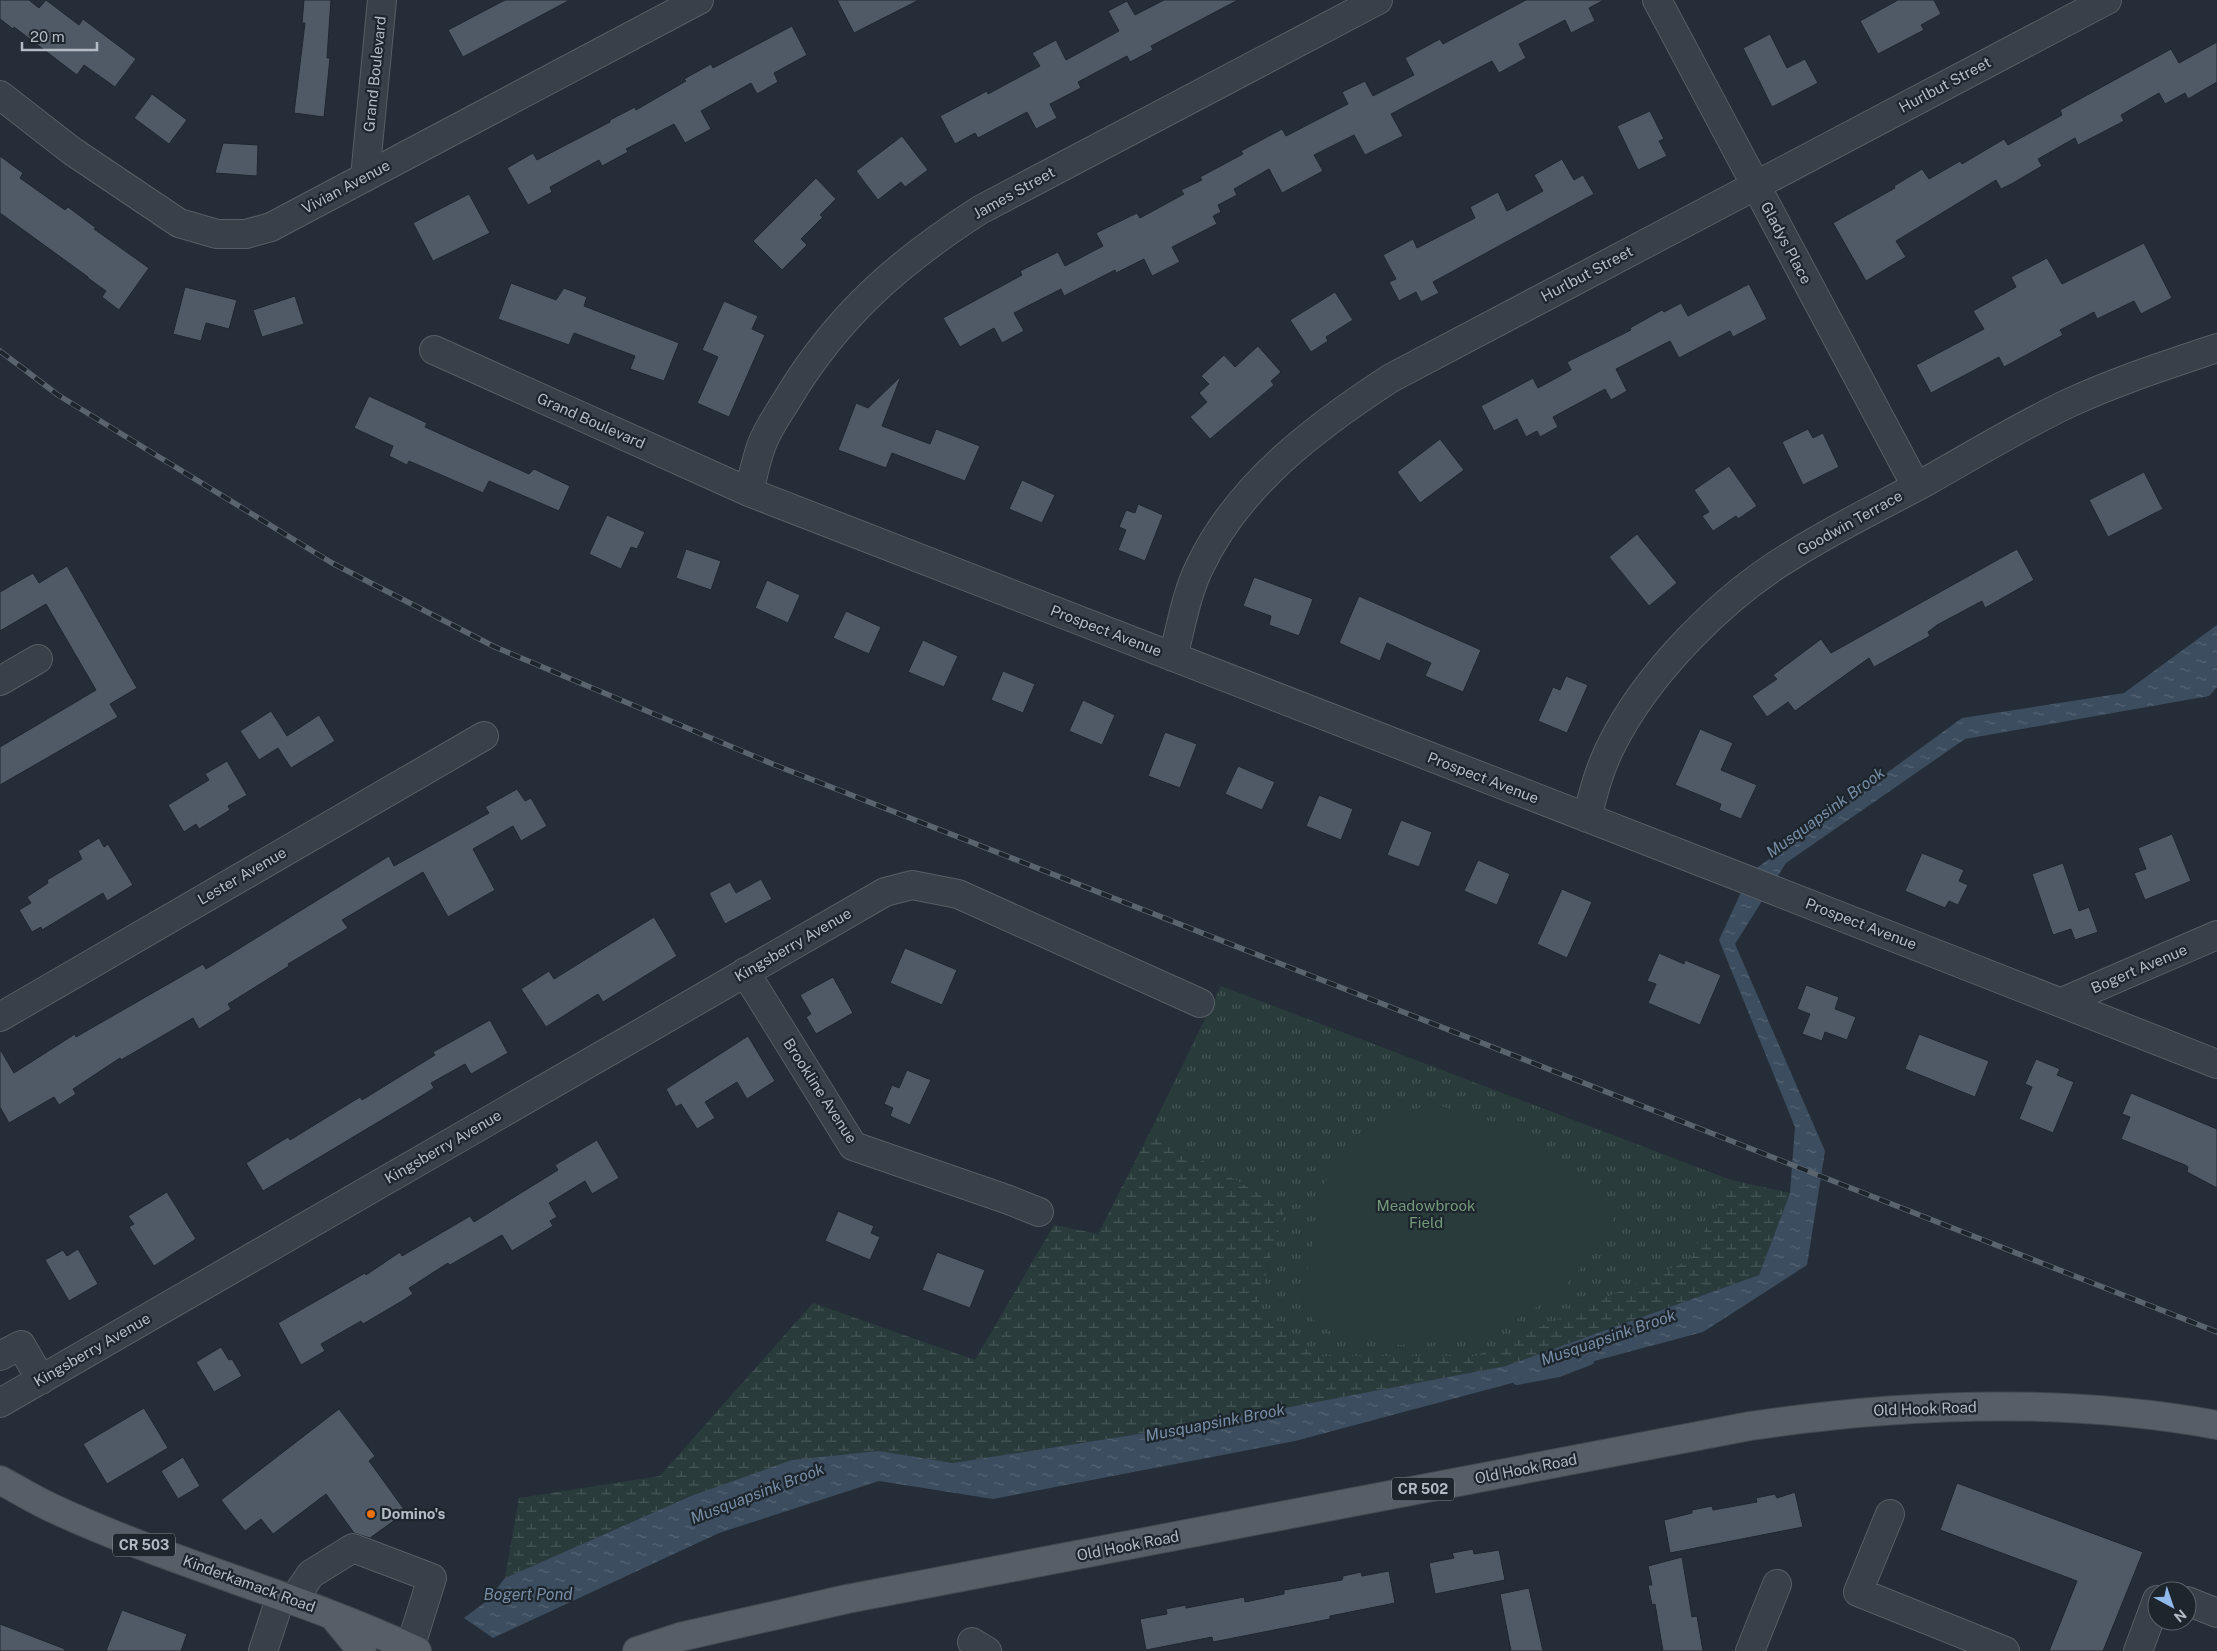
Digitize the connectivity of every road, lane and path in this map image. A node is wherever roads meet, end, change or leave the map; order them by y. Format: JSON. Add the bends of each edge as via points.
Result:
{"nodes":[{"id":1,"x":382,"y":0,"type":"edge"},
{"id":2,"x":698,"y":0,"type":"edge"},
{"id":3,"x":1378,"y":0,"type":"edge"},
{"id":4,"x":1657,"y":0,"type":"edge"},
{"id":5,"x":2107,"y":0,"type":"edge"},
{"id":6,"x":0,"y":95,"type":"edge"},
{"id":7,"x":365,"y":177,"type":"junction"},
{"id":8,"x":1755,"y":185,"type":"junction"},
{"id":9,"x":2217,"y":348,"type":"edge"},
{"id":10,"x":434,"y":350,"type":"dead end"},
{"id":11,"x":1916,"y":486,"type":"junction"},
{"id":12,"x":749,"y":492,"type":"junction"},
{"id":13,"x":1173,"y":657,"type":"junction"},
{"id":14,"x":38,"y":659,"type":"dead end"},
{"id":15,"x":0,"y":681,"type":"edge"},
{"id":16,"x":484,"y":736,"type":"dead end"},
{"id":17,"x":1587,"y":818,"type":"junction"},
{"id":18,"x":2217,"y":935,"type":"edge"},
{"id":19,"x":746,"y":972,"type":"junction"},
{"id":20,"x":2062,"y":1002,"type":"junction"},
{"id":21,"x":1200,"y":1003,"type":"dead end"},
{"id":22,"x":0,"y":1016,"type":"edge"},
{"id":23,"x":2217,"y":1064,"type":"edge"},
{"id":24,"x":1039,"y":1212,"type":"dead end"},
{"id":25,"x":0,"y":1356,"type":"edge"},
{"id":26,"x":41,"y":1380,"type":"junction"},
{"id":27,"x":0,"y":1403,"type":"edge"},
{"id":28,"x":2217,"y":1425,"type":"edge"},
{"id":29,"x":0,"y":1480,"type":"edge"},
{"id":30,"x":1890,"y":1514,"type":"dead end"},
{"id":31,"x":1777,"y":1584,"type":"dead end"},
{"id":32,"x":287,"y":1598,"type":"junction"},
{"id":33,"x":2197,"y":1605,"type":"edge"},
{"id":34,"x":2217,"y":1613,"type":"edge"},
{"id":35,"x":334,"y":1615,"type":"junction"},
{"id":36,"x":2147,"y":1627,"type":"edge"},
{"id":37,"x":673,"y":1644,"type":"edge"},
{"id":38,"x":414,"y":1650,"type":"edge"},
{"id":39,"x":263,"y":1651,"type":"edge"},
{"id":40,"x":362,"y":1651,"type":"edge"},
{"id":41,"x":637,"y":1651,"type":"edge"},
{"id":42,"x":1750,"y":1651,"type":"edge"},
{"id":43,"x":2005,"y":1651,"type":"edge"},
{"id":44,"x":2138,"y":1651,"type":"edge"}],
"edges":[{"from":1,"to":7,"type":"street","name":"Grand Boulevard"},
{"from":2,"to":7,"type":"street","name":"Vivian Avenue"},
{"from":3,"to":12,"type":"street","name":"James Street","via":[[980,210],[932,241],[881,283],[841,324],[801,377],[762,444]]},
{"from":4,"to":8,"type":"street","name":"Gladys Place"},
{"from":5,"to":8,"type":"street","name":"Hurlbut Street"},
{"from":6,"to":7,"type":"street","name":"Vivian Avenue","via":[[72,151],[179,223],[217,234],[246,234],[271,227]]},
{"from":8,"to":11,"type":"street","name":"Gladys Place"},
{"from":8,"to":13,"type":"street","name":"Hurlbut Street","via":[[1391,378],[1337,413],[1288,454],[1217,534],[1199,567]]},
{"from":9,"to":11,"type":"street","name":"Goodwin Terrace","via":[[2140,374],[2067,404]]},
{"from":10,"to":12,"type":"street","name":"Grand Boulevard"},
{"from":11,"to":17,"type":"street","name":"Goodwin Terrace","via":[[1793,554],[1707,620],[1670,660],[1632,710],[1610,748]]},
{"from":12,"to":13,"type":"street","name":"Prospect Avenue"},
{"from":13,"to":17,"type":"street","name":"Prospect Avenue"},
{"from":14,"to":15,"type":"street"},
{"from":16,"to":22,"type":"street","name":"Lester Avenue"},
{"from":17,"to":20,"type":"street","name":"Prospect Avenue"},
{"from":18,"to":20,"type":"street","name":"Bogert Avenue"},
{"from":19,"to":21,"type":"street","name":"Kingsberry Avenue","via":[[886,892],[912,885],[958,894]]},
{"from":19,"to":24,"type":"street","name":"Brookline Avenue","via":[[853,1146]]},
{"from":19,"to":26,"type":"street","name":"Kingsberry Avenue"},
{"from":20,"to":23,"type":"street","name":"Prospect Avenue"},
{"from":25,"to":26,"type":"street","via":[[21,1345]]},
{"from":26,"to":27,"type":"street","name":"Kingsberry Avenue"},
{"from":28,"to":37,"type":"main road","name":"Old Hook Road","number":"CR 502","via":[[2121,1412],[2022,1406],[1923,1407],[1824,1415],[1750,1426],[847,1599]]},
{"from":29,"to":32,"type":"main road","name":"Kinderkamack Road","number":"CR 503","via":[[49,1507]]},
{"from":30,"to":43,"type":"street","via":[[1858,1592]]},
{"from":31,"to":42,"type":"street"},
{"from":32,"to":35,"type":"main road","name":"Kinderkamack Road","number":"CR 503"},
{"from":32,"to":38,"type":"street","via":[[312,1574],[353,1548],[432,1578]]},
{"from":32,"to":39,"type":"street"},
{"from":33,"to":34,"type":"street"},
{"from":35,"to":38,"type":"main road","name":"Kinderkamack Road","number":"CR 503"},
{"from":35,"to":40,"type":"main road"},
{"from":36,"to":44,"type":"street"},
{"from":37,"to":41,"type":"main road","name":"Old Hook Road","number":"CR 502"}]}
